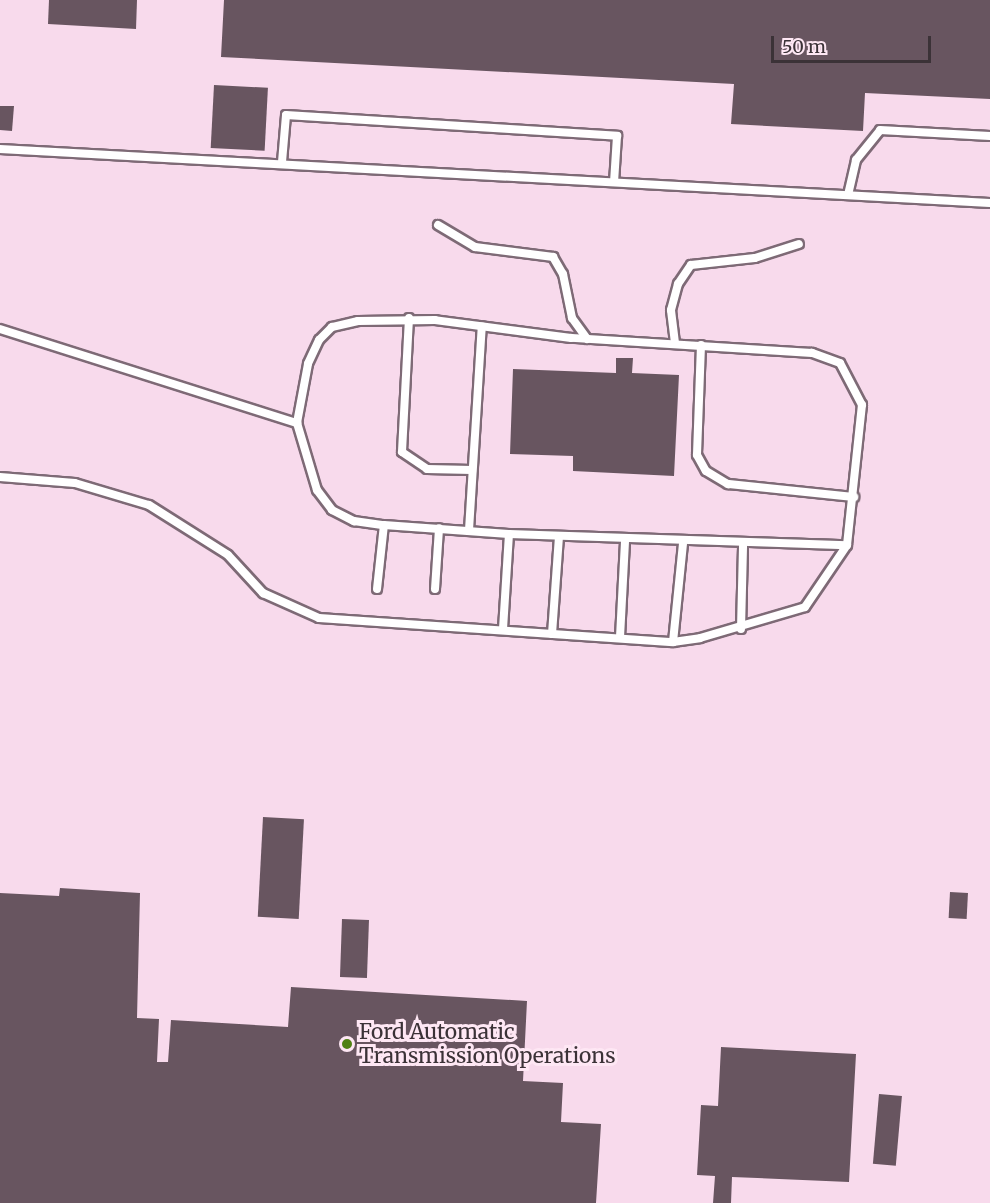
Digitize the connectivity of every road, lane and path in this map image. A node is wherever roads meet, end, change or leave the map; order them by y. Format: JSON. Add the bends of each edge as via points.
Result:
{"nodes":[{"id":1,"x":990,"y":136,"type":"edge"},
{"id":2,"x":0,"y":149,"type":"edge"},
{"id":3,"x":282,"y":162,"type":"junction"},
{"id":4,"x":614,"y":182,"type":"junction"},
{"id":5,"x":848,"y":195,"type":"junction"},
{"id":6,"x":990,"y":203,"type":"edge"},
{"id":7,"x":438,"y":225,"type":"dead end"},
{"id":8,"x":799,"y":244,"type":"dead end"},
{"id":9,"x":409,"y":318,"type":"junction"},
{"id":10,"x":482,"y":326,"type":"junction"},
{"id":11,"x":0,"y":329,"type":"edge"},
{"id":12,"x":586,"y":339,"type":"junction"},
{"id":13,"x":675,"y":343,"type":"junction"},
{"id":14,"x":701,"y":345,"type":"junction"},
{"id":15,"x":297,"y":423,"type":"junction"},
{"id":16,"x":472,"y":470,"type":"junction"},
{"id":17,"x":0,"y":477,"type":"edge"},
{"id":18,"x":854,"y":496,"type":"junction"},
{"id":19,"x":384,"y":525,"type":"junction"},
{"id":20,"x":439,"y":528,"type":"junction"},
{"id":21,"x":469,"y":530,"type":"junction"},
{"id":22,"x":509,"y":534,"type":"junction"},
{"id":23,"x":559,"y":536,"type":"junction"},
{"id":24,"x":625,"y":540,"type":"junction"},
{"id":25,"x":683,"y":544,"type":"junction"},
{"id":26,"x":743,"y":545,"type":"junction"},
{"id":27,"x":847,"y":545,"type":"junction"},
{"id":28,"x":377,"y":589,"type":"dead end"},
{"id":29,"x":435,"y":589,"type":"dead end"},
{"id":30,"x":503,"y":629,"type":"junction"},
{"id":31,"x":741,"y":629,"type":"junction"},
{"id":32,"x":552,"y":634,"type":"junction"},
{"id":33,"x":620,"y":637,"type":"junction"},
{"id":34,"x":673,"y":642,"type":"junction"}],
"edges":[{"from":1,"to":5,"type":"lane","via":[[880,129],[856,160]]},
{"from":2,"to":3,"type":"lane"},
{"from":3,"to":4,"type":"lane"},
{"from":3,"to":4,"type":"lane","via":[[286,115],[617,136]]},
{"from":4,"to":5,"type":"lane"},
{"from":5,"to":6,"type":"lane"},
{"from":7,"to":12,"type":"lane","via":[[474,247],[553,257],[563,274],[573,318]]},
{"from":8,"to":13,"type":"lane","via":[[754,258],[691,265],[678,284],[671,310]]},
{"from":9,"to":10,"type":"lane"},
{"from":9,"to":15,"type":"lane","via":[[332,327],[319,340],[308,364]]},
{"from":9,"to":16,"type":"lane","via":[[402,452],[427,469]]},
{"from":10,"to":12,"type":"lane"},
{"from":10,"to":16,"type":"lane"},
{"from":11,"to":15,"type":"lane"},
{"from":12,"to":13,"type":"lane"},
{"from":13,"to":14,"type":"lane"},
{"from":14,"to":18,"type":"lane","via":[[812,354],[840,363],[862,405]]},
{"from":14,"to":18,"type":"lane","via":[[697,455],[706,471],[728,484]]},
{"from":15,"to":19,"type":"lane","via":[[317,490],[333,510]]},
{"from":16,"to":21,"type":"lane"},
{"from":17,"to":30,"type":"lane","via":[[75,483],[149,506],[228,555],[263,593],[300,613]]},
{"from":18,"to":27,"type":"lane"},
{"from":19,"to":20,"type":"lane"},
{"from":19,"to":28,"type":"lane"},
{"from":20,"to":21,"type":"lane"},
{"from":20,"to":29,"type":"lane"},
{"from":21,"to":22,"type":"lane"},
{"from":22,"to":23,"type":"lane"},
{"from":22,"to":30,"type":"lane"},
{"from":23,"to":24,"type":"lane"},
{"from":23,"to":32,"type":"lane"},
{"from":24,"to":25,"type":"lane"},
{"from":24,"to":33,"type":"lane"},
{"from":25,"to":26,"type":"lane"},
{"from":25,"to":34,"type":"lane"},
{"from":26,"to":27,"type":"lane"},
{"from":26,"to":31,"type":"lane"},
{"from":27,"to":31,"type":"lane","via":[[805,607]]},
{"from":30,"to":32,"type":"lane"},
{"from":31,"to":34,"type":"lane"},
{"from":32,"to":33,"type":"lane"},
{"from":33,"to":34,"type":"lane"}]}
